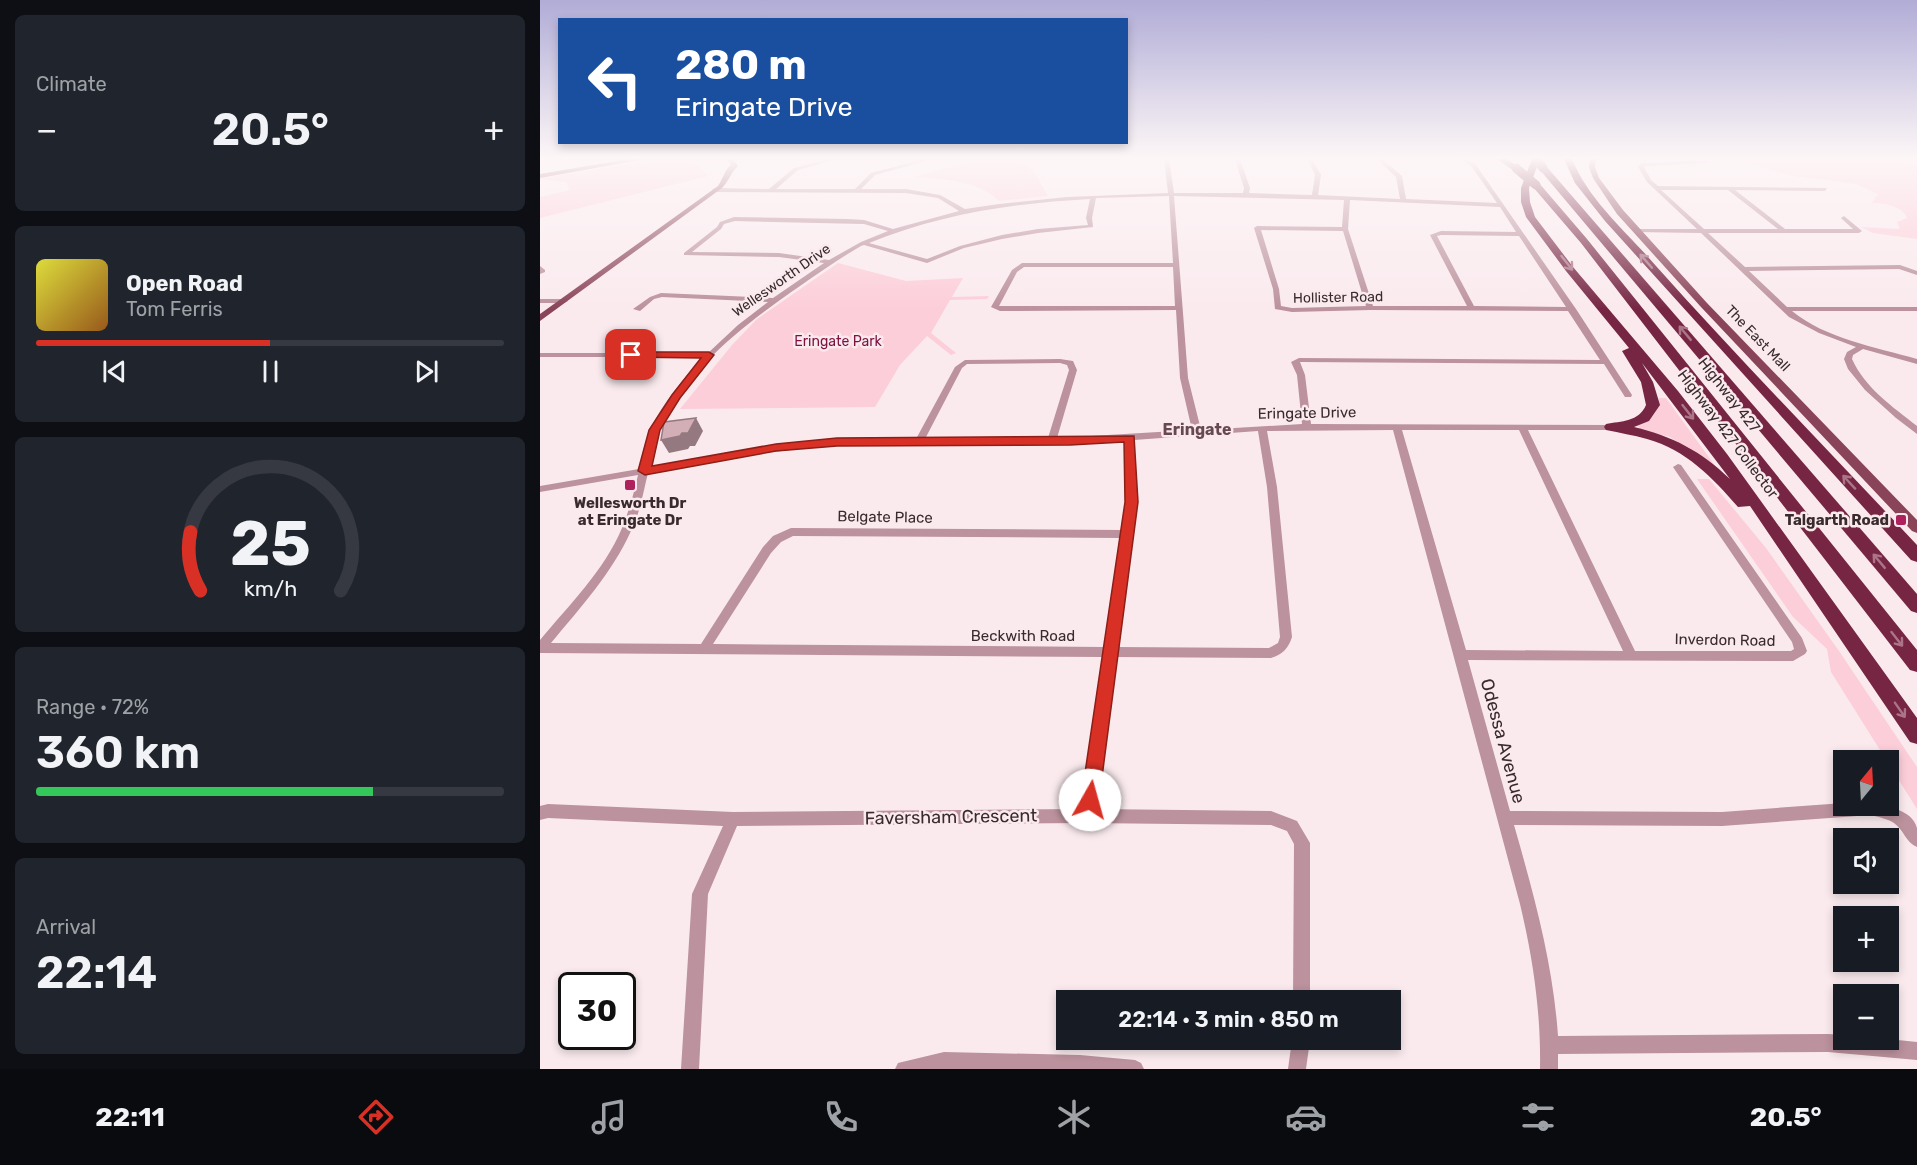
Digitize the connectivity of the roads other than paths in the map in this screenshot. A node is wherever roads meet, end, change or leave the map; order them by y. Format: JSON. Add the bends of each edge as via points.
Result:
{"nodes":[{"id":1,"x":689,"y":209,"type":"edge"},
{"id":2,"x":960,"y":209,"type":"edge"},
{"id":3,"x":978,"y":209,"type":"edge"},
{"id":4,"x":1091,"y":209,"type":"edge"},
{"id":5,"x":1173,"y":209,"type":"edge"},
{"id":6,"x":1346,"y":209,"type":"edge"},
{"id":7,"x":1505,"y":209,"type":"edge"},
{"id":8,"x":1528,"y":209,"type":"edge"},
{"id":9,"x":1556,"y":209,"type":"edge"},
{"id":10,"x":1581,"y":209,"type":"edge"},
{"id":11,"x":1584,"y":209,"type":"edge"},
{"id":12,"x":1602,"y":209,"type":"edge"},
{"id":13,"x":1603,"y":209,"type":"edge"},
{"id":14,"x":1617,"y":209,"type":"edge"},
{"id":15,"x":1679,"y":209,"type":"edge"},
{"id":16,"x":1755,"y":209,"type":"edge"},
{"id":17,"x":964,"y":211,"type":"junction"},
{"id":18,"x":1606,"y":214,"type":"junction"},
{"id":19,"x":1844,"y":218,"type":"dead end"},
{"id":20,"x":1594,"y":224,"type":"junction"},
{"id":21,"x":1345,"y":229,"type":"junction"},
{"id":22,"x":894,"y":231,"type":"junction"},
{"id":23,"x":1636,"y":231,"type":"junction"},
{"id":24,"x":1703,"y":232,"type":"junction"},
{"id":25,"x":1785,"y":232,"type":"junction"},
{"id":26,"x":1521,"y":234,"type":"junction"},
{"id":27,"x":863,"y":243,"type":"junction"},
{"id":28,"x":830,"y":262,"type":"junction"},
{"id":29,"x":1175,"y":265,"type":"junction"},
{"id":30,"x":1743,"y":268,"type":"junction"},
{"id":31,"x":1917,"y":273,"type":"edge"},
{"id":32,"x":774,"y":300,"type":"junction"},
{"id":33,"x":540,"y":301,"type":"edge"},
{"id":34,"x":564,"y":301,"type":"junction"},
{"id":35,"x":1597,"y":302,"type":"junction"},
{"id":36,"x":1179,"y":308,"type":"junction"},
{"id":37,"x":1370,"y":308,"type":"junction"},
{"id":38,"x":1471,"y":308,"type":"junction"},
{"id":39,"x":637,"y":309,"type":"dead end"},
{"id":40,"x":1572,"y":309,"type":"junction"},
{"id":41,"x":1786,"y":309,"type":"junction"},
{"id":42,"x":1917,"y":309,"type":"edge"},
{"id":43,"x":540,"y":318,"type":"edge"},
{"id":44,"x":1862,"y":346,"type":"junction"},
{"id":45,"x":540,"y":355,"type":"edge"},
{"id":46,"x":709,"y":355,"type":"junction"},
{"id":47,"x":1607,"y":362,"type":"junction"},
{"id":48,"x":1917,"y":362,"type":"edge"},
{"id":49,"x":1628,"y":395,"type":"dead end"},
{"id":50,"x":1307,"y":427,"type":"junction"},
{"id":51,"x":1397,"y":427,"type":"junction"},
{"id":52,"x":1522,"y":427,"type":"junction"},
{"id":53,"x":1611,"y":427,"type":"junction"},
{"id":54,"x":1262,"y":428,"type":"junction"},
{"id":55,"x":1197,"y":431,"type":"junction"},
{"id":56,"x":1917,"y":431,"type":"edge"},
{"id":57,"x":1129,"y":438,"type":"junction"},
{"id":58,"x":919,"y":441,"type":"junction"},
{"id":59,"x":1051,"y":442,"type":"junction"},
{"id":60,"x":1678,"y":467,"type":"dead end"},
{"id":61,"x":645,"y":471,"type":"junction"},
{"id":62,"x":540,"y":489,"type":"edge"},
{"id":63,"x":1917,"y":528,"type":"edge"},
{"id":64,"x":1126,"y":534,"type":"junction"},
{"id":65,"x":1917,"y":556,"type":"edge"},
{"id":66,"x":1818,"y":592,"type":"junction"},
{"id":67,"x":1917,"y":606,"type":"edge"},
{"id":68,"x":540,"y":648,"type":"edge"},
{"id":69,"x":704,"y":649,"type":"junction"},
{"id":70,"x":1110,"y":651,"type":"junction"},
{"id":71,"x":1631,"y":654,"type":"junction"},
{"id":72,"x":1462,"y":655,"type":"junction"},
{"id":73,"x":1917,"y":664,"type":"edge"},
{"id":74,"x":1917,"y":735,"type":"edge"},
{"id":75,"x":540,"y":813,"type":"edge"},
{"id":76,"x":1086,"y":816,"type":"junction"},
{"id":77,"x":1505,"y":818,"type":"junction"},
{"id":78,"x":733,"y":819,"type":"junction"},
{"id":79,"x":1917,"y":840,"type":"edge"},
{"id":80,"x":1302,"y":990,"type":"edge"},
{"id":81,"x":1550,"y":1044,"type":"junction"},
{"id":82,"x":1300,"y":1050,"type":"edge"},
{"id":83,"x":1917,"y":1051,"type":"edge"},
{"id":84,"x":690,"y":1069,"type":"edge"},
{"id":85,"x":904,"y":1069,"type":"edge"},
{"id":86,"x":1135,"y":1069,"type":"edge"},
{"id":87,"x":1297,"y":1069,"type":"edge"},
{"id":88,"x":1549,"y":1069,"type":"edge"}],
"edges":[{"from":1,"to":34,"type":"main road"},
{"from":2,"to":17,"type":"street"},
{"from":3,"to":17,"type":"street","name":"Wellesworth Drive"},
{"from":4,"to":27,"type":"street","via":[[1088,227],[1002,237],[932,260],[918,260]]},
{"from":5,"to":29,"type":"street"},
{"from":6,"to":21,"type":"street"},
{"from":7,"to":26,"type":"street"},
{"from":8,"to":35,"type":"highway","name":"Highway 427 Collector","one_way":true},
{"from":9,"to":73,"type":"highway","name":"Highway 427","one_way":true,"bridge":true},
{"from":10,"to":20,"type":"highway","name":"Highway 427"},
{"from":11,"to":20,"type":"highway"},
{"from":12,"to":18,"type":"highway"},
{"from":13,"to":18,"type":"highway"},
{"from":14,"to":23,"type":"main road","name":"The East Mall"},
{"from":15,"to":24,"type":"street"},
{"from":16,"to":25,"type":"street"},
{"from":17,"to":22,"type":"street","name":"Wellesworth Drive"},
{"from":65,"to":18,"type":"highway","one_way":true},
{"from":19,"to":25,"type":"street","via":[[1858,231]]},
{"from":67,"to":20,"type":"highway","name":"Highway 427","one_way":true},
{"from":21,"to":37,"type":"street"},
{"from":21,"to":37,"type":"street","name":"Hollister Road","via":[[1255,230],[1276,289],[1278,308]]},
{"from":22,"to":27,"type":"street","name":"Wellesworth Drive"},
{"from":22,"to":28,"type":"street","via":[[847,221],[734,219],[722,223],[686,254],[779,255]]},
{"from":23,"to":24,"type":"street"},
{"from":23,"to":63,"type":"main road","name":"The East Mall"},
{"from":24,"to":25,"type":"street"},
{"from":24,"to":30,"type":"street"},
{"from":26,"to":38,"type":"street","via":[[1433,235]]},
{"from":26,"to":40,"type":"street"},
{"from":27,"to":28,"type":"street","name":"Wellesworth Drive"},
{"from":28,"to":32,"type":"street","name":"Wellesworth Drive"},
{"from":29,"to":36,"type":"street"},
{"from":29,"to":36,"type":"street","via":[[1022,266],[1014,271],[995,307]]},
{"from":30,"to":31,"type":"street","via":[[1900,267]]},
{"from":30,"to":41,"type":"street"},
{"from":32,"to":39,"type":"street","via":[[661,295]]},
{"from":32,"to":46,"type":"street","name":"Wellesworth Drive"},
{"from":33,"to":34,"type":"street"},
{"from":34,"to":43,"type":"main road"},
{"from":35,"to":53,"type":"highway","via":[[1647,382],[1653,405],[1643,419]]},
{"from":35,"to":66,"type":"highway","name":"Highway 427 Collector","one_way":true,"via":[[1694,420]]},
{"from":36,"to":55,"type":"street","via":[[1184,378]]},
{"from":37,"to":38,"type":"street","name":"Hollister Road"},
{"from":38,"to":40,"type":"street","name":"Hollister Road"},
{"from":40,"to":47,"type":"street"},
{"from":41,"to":42,"type":"street"},
{"from":41,"to":44,"type":"street","via":[[1804,323]]},
{"from":44,"to":48,"type":"street"},
{"from":44,"to":56,"type":"street","via":[[1850,354],[1850,367]]},
{"from":45,"to":46,"type":"street"},
{"from":46,"to":61,"type":"street","name":"Wellesworth Drive","via":[[675,397],[655,430]]},
{"from":47,"to":49,"type":"street"},
{"from":47,"to":50,"type":"street","via":[[1299,360],[1295,366],[1301,375]]},
{"from":50,"to":51,"type":"street","name":"Eringate Drive"},
{"from":50,"to":54,"type":"street","name":"Eringate Drive"},
{"from":51,"to":52,"type":"street","name":"Eringate Drive"},
{"from":51,"to":72,"type":"street","name":"Odessa Avenue"},
{"from":52,"to":53,"type":"street","name":"Eringate Drive"},
{"from":52,"to":71,"type":"street"},
{"from":53,"to":66,"type":"highway","via":[[1665,439],[1703,461],[1754,514]]},
{"from":54,"to":55,"type":"street","name":"Eringate Drive"},
{"from":54,"to":70,"type":"street","name":"Beckwith Road","via":[[1272,487],[1286,637],[1283,646],[1262,654]]},
{"from":55,"to":57,"type":"street","name":"Eringate Drive"},
{"from":57,"to":59,"type":"street","name":"Eringate Drive"},
{"from":57,"to":64,"type":"street","via":[[1132,486]]},
{"from":58,"to":59,"type":"street","name":"Eringate Drive"},
{"from":58,"to":59,"type":"street","via":[[959,367],[966,362],[1060,361],[1070,363],[1074,370]]},
{"from":58,"to":61,"type":"street","name":"Eringate Drive","via":[[804,444]]},
{"from":60,"to":71,"type":"street","name":"Inverdon Road","via":[[1798,641],[1801,651],[1792,656]]},
{"from":61,"to":62,"type":"street","name":"Eringate Drive"},
{"from":61,"to":68,"type":"street","name":"Wellesworth Drive","via":[[628,525],[609,564]]},
{"from":64,"to":69,"type":"street","name":"Belgate Place","via":[[791,532],[767,550]]},
{"from":64,"to":70,"type":"street"},
{"from":66,"to":74,"type":"highway","name":"Highway 427 Collector","one_way":true},
{"from":68,"to":69,"type":"street","name":"Beckwith Road"},
{"from":69,"to":70,"type":"street","name":"Beckwith Road"},
{"from":70,"to":76,"type":"street"},
{"from":71,"to":72,"type":"street","name":"Inverdon Road"},
{"from":72,"to":77,"type":"street","name":"Odessa Avenue"},
{"from":75,"to":78,"type":"street","name":"Faversham Crescent"},
{"from":76,"to":78,"type":"street","name":"Faversham Crescent"},
{"from":76,"to":80,"type":"street","name":"Faversham Crescent","via":[[1271,818],[1292,825],[1302,843]]},
{"from":77,"to":79,"type":"street","via":[[1722,819],[1871,808],[1897,816]]},
{"from":77,"to":81,"type":"street","name":"Odessa Avenue","via":[[1539,947]]},
{"from":78,"to":84,"type":"street","via":[[700,894]]},
{"from":81,"to":83,"type":"street","via":[[1828,1043]]},
{"from":81,"to":88,"type":"street","name":"Odessa Avenue"},
{"from":82,"to":87,"type":"street"},
{"from":85,"to":86,"type":"street","via":[[944,1061]]}]}
